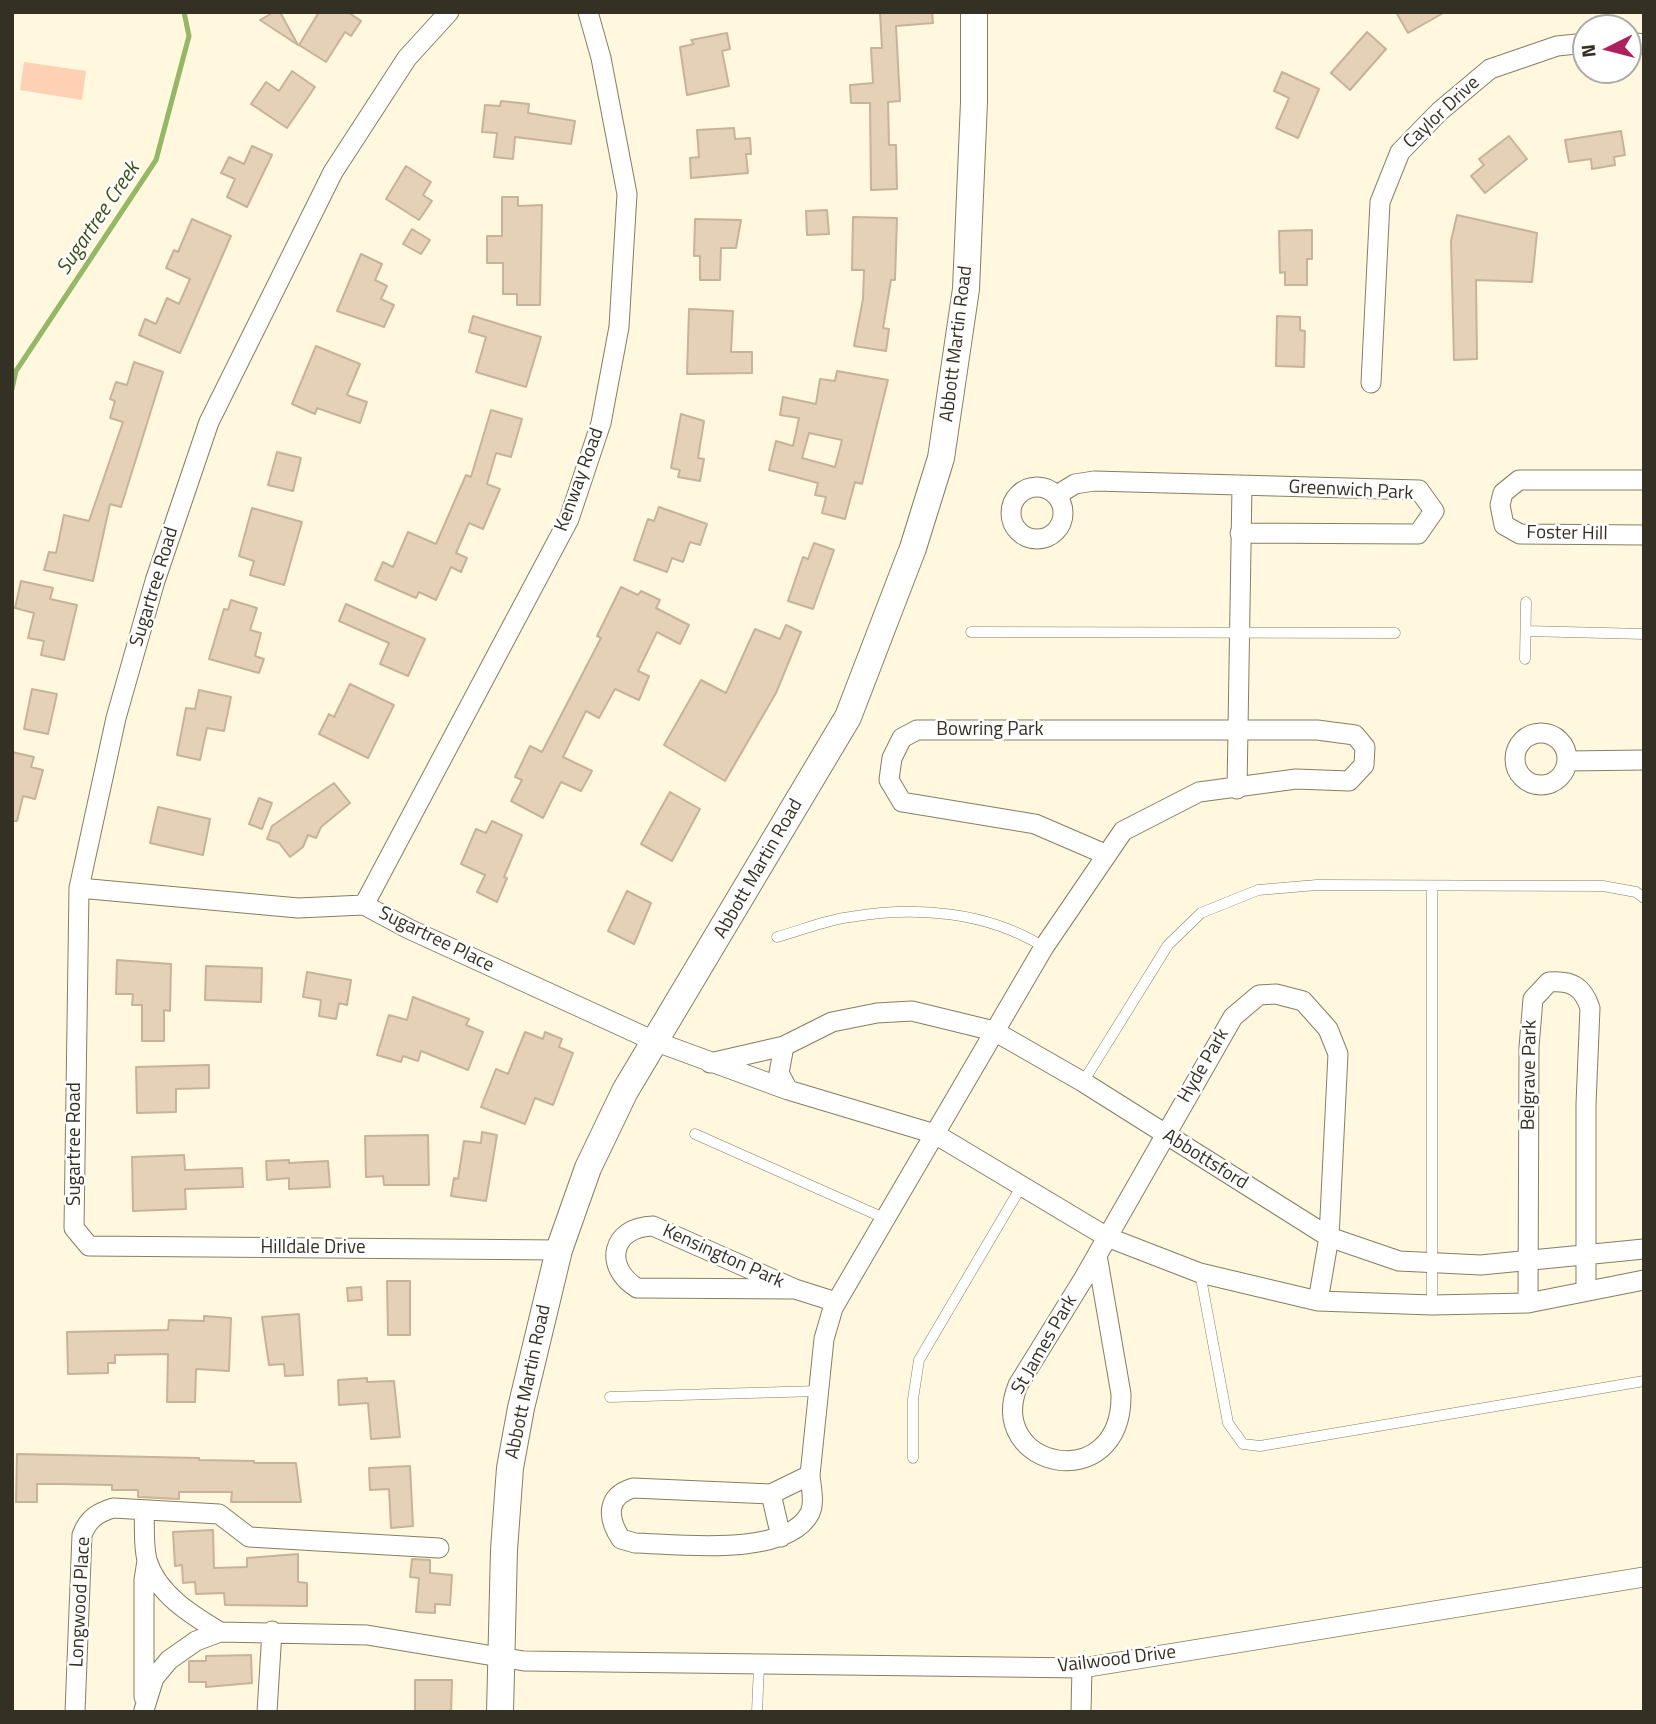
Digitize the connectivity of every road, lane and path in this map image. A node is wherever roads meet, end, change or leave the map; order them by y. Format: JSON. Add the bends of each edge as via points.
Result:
{"nodes":[{"id":1,"x":449,"y":12,"type":"edge"},
{"id":2,"x":588,"y":12,"type":"edge"},
{"id":3,"x":974,"y":12,"type":"edge"},
{"id":4,"x":1572,"y":44,"type":"edge"},
{"id":5,"x":1371,"y":383,"type":"dead end"},
{"id":6,"x":1644,"y":480,"type":"edge"},
{"id":7,"x":1242,"y":486,"type":"junction"},
{"id":8,"x":1056,"y":495,"type":"dead end"},
{"id":9,"x":1240,"y":533,"type":"junction"},
{"id":10,"x":1644,"y":535,"type":"edge"},
{"id":11,"x":1526,"y":602,"type":"dead end"},
{"id":12,"x":1526,"y":631,"type":"junction"},
{"id":13,"x":971,"y":632,"type":"dead end"},
{"id":14,"x":1239,"y":633,"type":"junction"},
{"id":15,"x":1395,"y":633,"type":"dead end"},
{"id":16,"x":1644,"y":634,"type":"edge"},
{"id":17,"x":1525,"y":659,"type":"dead end"},
{"id":18,"x":1238,"y":732,"type":"junction"},
{"id":19,"x":1644,"y":760,"type":"edge"},
{"id":20,"x":1567,"y":761,"type":"dead end"},
{"id":21,"x":1237,"y":789,"type":"junction"},
{"id":22,"x":1107,"y":855,"type":"junction"},
{"id":23,"x":1432,"y":887,"type":"junction"},
{"id":24,"x":79,"y":888,"type":"junction"},
{"id":25,"x":1644,"y":898,"type":"edge"},
{"id":26,"x":364,"y":905,"type":"junction"},
{"id":27,"x":776,"y":937,"type":"dead end"},
{"id":28,"x":1044,"y":947,"type":"junction"},
{"id":29,"x":994,"y":1031,"type":"junction"},
{"id":30,"x":654,"y":1041,"type":"junction"},
{"id":31,"x":784,"y":1046,"type":"junction"},
{"id":32,"x":709,"y":1063,"type":"junction"},
{"id":33,"x":1083,"y":1082,"type":"junction"},
{"id":34,"x":788,"y":1090,"type":"junction"},
{"id":35,"x":695,"y":1134,"type":"dead end"},
{"id":36,"x":935,"y":1134,"type":"junction"},
{"id":37,"x":1165,"y":1135,"type":"junction"},
{"id":38,"x":1021,"y":1188,"type":"junction"},
{"id":39,"x":884,"y":1218,"type":"junction"},
{"id":40,"x":74,"y":1228,"type":"joint"},
{"id":41,"x":1107,"y":1237,"type":"junction"},
{"id":42,"x":1329,"y":1237,"type":"junction"},
{"id":43,"x":1644,"y":1249,"type":"edge"},
{"id":44,"x":559,"y":1250,"type":"junction"},
{"id":45,"x":1097,"y":1255,"type":"junction"},
{"id":46,"x":1584,"y":1257,"type":"junction"},
{"id":47,"x":1529,"y":1261,"type":"junction"},
{"id":48,"x":1432,"y":1263,"type":"junction"},
{"id":49,"x":1200,"y":1273,"type":"junction"},
{"id":50,"x":1644,"y":1280,"type":"edge"},
{"id":51,"x":795,"y":1289,"type":"junction"},
{"id":52,"x":1586,"y":1290,"type":"junction"},
{"id":53,"x":1318,"y":1301,"type":"junction"},
{"id":54,"x":836,"y":1302,"type":"junction"},
{"id":55,"x":1528,"y":1303,"type":"junction"},
{"id":56,"x":1432,"y":1305,"type":"junction"},
{"id":57,"x":1644,"y":1381,"type":"edge"},
{"id":58,"x":819,"y":1391,"type":"junction"},
{"id":59,"x":610,"y":1397,"type":"dead end"},
{"id":60,"x":913,"y":1458,"type":"dead end"},
{"id":61,"x":810,"y":1475,"type":"junction"},
{"id":62,"x":771,"y":1494,"type":"junction"},
{"id":63,"x":144,"y":1510,"type":"junction"},
{"id":64,"x":781,"y":1537,"type":"junction"},
{"id":65,"x":439,"y":1548,"type":"dead end"},
{"id":66,"x":147,"y":1561,"type":"junction"},
{"id":67,"x":1644,"y":1577,"type":"edge"},
{"id":68,"x":272,"y":1631,"type":"junction"},
{"id":69,"x":220,"y":1632,"type":"junction"},
{"id":70,"x":501,"y":1655,"type":"junction"},
{"id":71,"x":758,"y":1666,"type":"junction"},
{"id":72,"x":1082,"y":1668,"type":"junction"},
{"id":73,"x":144,"y":1711,"type":"edge"},
{"id":74,"x":268,"y":1711,"type":"edge"},
{"id":75,"x":75,"y":1712,"type":"edge"},
{"id":76,"x":500,"y":1712,"type":"edge"},
{"id":77,"x":757,"y":1712,"type":"edge"},
{"id":78,"x":1081,"y":1712,"type":"edge"}],
"edges":[{"from":1,"to":24,"type":"street","name":"Sugartree Road","via":[[407,58],[332,172],[209,422],[116,718]]},
{"from":2,"to":26,"type":"street","name":"Kenway Road","via":[[627,194],[619,327],[601,423],[569,519]]},
{"from":3,"to":30,"type":"main road","name":"Abbott Martin Road","via":[[966,289],[942,458],[848,717]]},
{"from":4,"to":5,"type":"street","name":"Caylor Drive","via":[[1490,69],[1400,152],[1380,202]]},
{"from":6,"to":10,"type":"street","name":"Foster Hill","via":[[1520,480],[1503,492],[1500,505],[1504,525],[1520,534]]},
{"from":7,"to":8,"type":"street","name":"Greenwich Park","via":[[1094,481],[1075,484]]},
{"from":7,"to":9,"type":"street"},
{"from":7,"to":9,"type":"street","name":"Greenwich Park","via":[[1419,490],[1434,511],[1418,534]]},
{"from":9,"to":14,"type":"street"},
{"from":11,"to":12,"type":"lane"},
{"from":12,"to":16,"type":"lane"},
{"from":12,"to":17,"type":"lane"},
{"from":13,"to":14,"type":"lane"},
{"from":14,"to":15,"type":"lane"},
{"from":14,"to":18,"type":"street"},
{"from":18,"to":21,"type":"street"},
{"from":18,"to":21,"type":"street","name":"Bowring Park","via":[[1317,730],[1355,735],[1365,747],[1364,765],[1349,781],[1296,779]]},
{"from":18,"to":22,"type":"street","name":"Bowring Park","via":[[917,730],[902,738],[892,758],[889,780],[902,802],[1035,824]]},
{"from":19,"to":20,"type":"street"},
{"from":21,"to":22,"type":"street","name":"Bowring Park","via":[[1199,792],[1123,831]]},
{"from":22,"to":28,"type":"street","name":"Bowring Park"},
{"from":23,"to":25,"type":"lane","via":[[1603,886],[1636,892]]},
{"from":23,"to":33,"type":"lane","via":[[1317,885],[1258,890],[1201,913],[1168,945]]},
{"from":23,"to":48,"type":"lane"},
{"from":24,"to":26,"type":"street","name":"Sugartree Place","via":[[298,908]]},
{"from":24,"to":40,"type":"street","name":"Sugartree Road"},
{"from":26,"to":30,"type":"street","name":"Sugartree Place"},
{"from":27,"to":28,"type":"lane","via":[[848,917],[919,911],[987,920]]},
{"from":28,"to":29,"type":"street","name":"Bowring Park"},
{"from":29,"to":31,"type":"street","name":"Abbottsford","via":[[912,1012],[877,1013],[832,1022]]},
{"from":29,"to":33,"type":"street","name":"Abbottsford"},
{"from":29,"to":36,"type":"street","name":"Bowring Park"},
{"from":30,"to":32,"type":"street"},
{"from":30,"to":44,"type":"main road","name":"Abbott Martin Road","via":[[588,1168]]},
{"from":31,"to":32,"type":"street","name":"Abbottsford"},
{"from":31,"to":34,"type":"street","via":[[779,1073]]},
{"from":32,"to":34,"type":"street"},
{"from":33,"to":37,"type":"street","name":"Abbottsford"},
{"from":34,"to":36,"type":"street"},
{"from":35,"to":39,"type":"lane"},
{"from":36,"to":38,"type":"street"},
{"from":36,"to":39,"type":"street"},
{"from":37,"to":41,"type":"street","name":"Hyde Park"},
{"from":37,"to":42,"type":"street","name":"Abbottsford"},
{"from":37,"to":42,"type":"street","name":"Hyde Park","via":[[1233,1017],[1259,995],[1303,1000],[1328,1029],[1338,1054]]},
{"from":38,"to":41,"type":"street"},
{"from":38,"to":60,"type":"lane","via":[[919,1360],[913,1399]]},
{"from":39,"to":54,"type":"street"},
{"from":40,"to":44,"type":"street","name":"Hilldale Drive","via":[[89,1246]]},
{"from":41,"to":45,"type":"street","name":"St James Park"},
{"from":41,"to":49,"type":"street"},
{"from":42,"to":48,"type":"street","name":"Abbottsford","via":[[1398,1261]]},
{"from":42,"to":53,"type":"street","name":"Hyde Park"},
{"from":43,"to":46,"type":"street","name":"Abbottsford"},
{"from":44,"to":70,"type":"main road","name":"Abbott Martin Road","via":[[510,1468]]},
{"from":45,"to":45,"type":"street","name":"St James Park","via":[[1013,1398],[1015,1426],[1023,1439],[1039,1455],[1060,1463],[1086,1458],[1110,1441],[1121,1413]]},
{"from":46,"to":47,"type":"street","name":"Abbottsford"},
{"from":46,"to":47,"type":"street","name":"Belgrave Park","via":[[1590,1007],[1576,985],[1549,982],[1532,999]]},
{"from":46,"to":52,"type":"street","name":"Belgrave Park"},
{"from":47,"to":48,"type":"street","name":"Abbottsford"},
{"from":47,"to":55,"type":"street","name":"Belgrave Park"},
{"from":48,"to":56,"type":"lane"},
{"from":49,"to":53,"type":"street"},
{"from":49,"to":57,"type":"lane","via":[[1228,1423],[1243,1444],[1260,1446]]},
{"from":50,"to":52,"type":"street"},
{"from":51,"to":51,"type":"street","name":"Kensington Park","via":[[637,1288],[621,1275],[616,1253],[623,1234],[638,1226],[653,1226]]},
{"from":51,"to":54,"type":"street","name":"Kensington Park"},
{"from":52,"to":55,"type":"street"},
{"from":53,"to":56,"type":"street"},
{"from":54,"to":58,"type":"street","via":[[824,1339]]},
{"from":55,"to":56,"type":"street"},
{"from":58,"to":59,"type":"lane"},
{"from":58,"to":61,"type":"street"},
{"from":61,"to":62,"type":"street"},
{"from":61,"to":64,"type":"street","via":[[810,1513]]},
{"from":62,"to":64,"type":"street"},
{"from":62,"to":64,"type":"street","via":[[633,1488],[622,1491],[611,1503],[610,1516],[621,1539],[635,1543],[748,1544]]},
{"from":63,"to":65,"type":"street","name":"Longwood Place","via":[[219,1514],[249,1537]]},
{"from":63,"to":66,"type":"street"},
{"from":63,"to":75,"type":"street","name":"Longwood Place","via":[[100,1512],[82,1535]]},
{"from":66,"to":69,"type":"street","via":[[180,1606]]},
{"from":66,"to":73,"type":"street"},
{"from":67,"to":72,"type":"street","name":"Vailwood Drive"},
{"from":68,"to":69,"type":"street"},
{"from":68,"to":70,"type":"street","via":[[367,1634]]},
{"from":68,"to":74,"type":"street"},
{"from":69,"to":73,"type":"street","via":[[196,1641],[169,1660],[155,1678]]},
{"from":70,"to":71,"type":"street","name":"Vailwood Drive","via":[[524,1661]]},
{"from":70,"to":76,"type":"main road","name":"Abbott Martin Road"},
{"from":71,"to":72,"type":"street","name":"Vailwood Drive"},
{"from":71,"to":77,"type":"lane"},
{"from":72,"to":78,"type":"street"}]}
